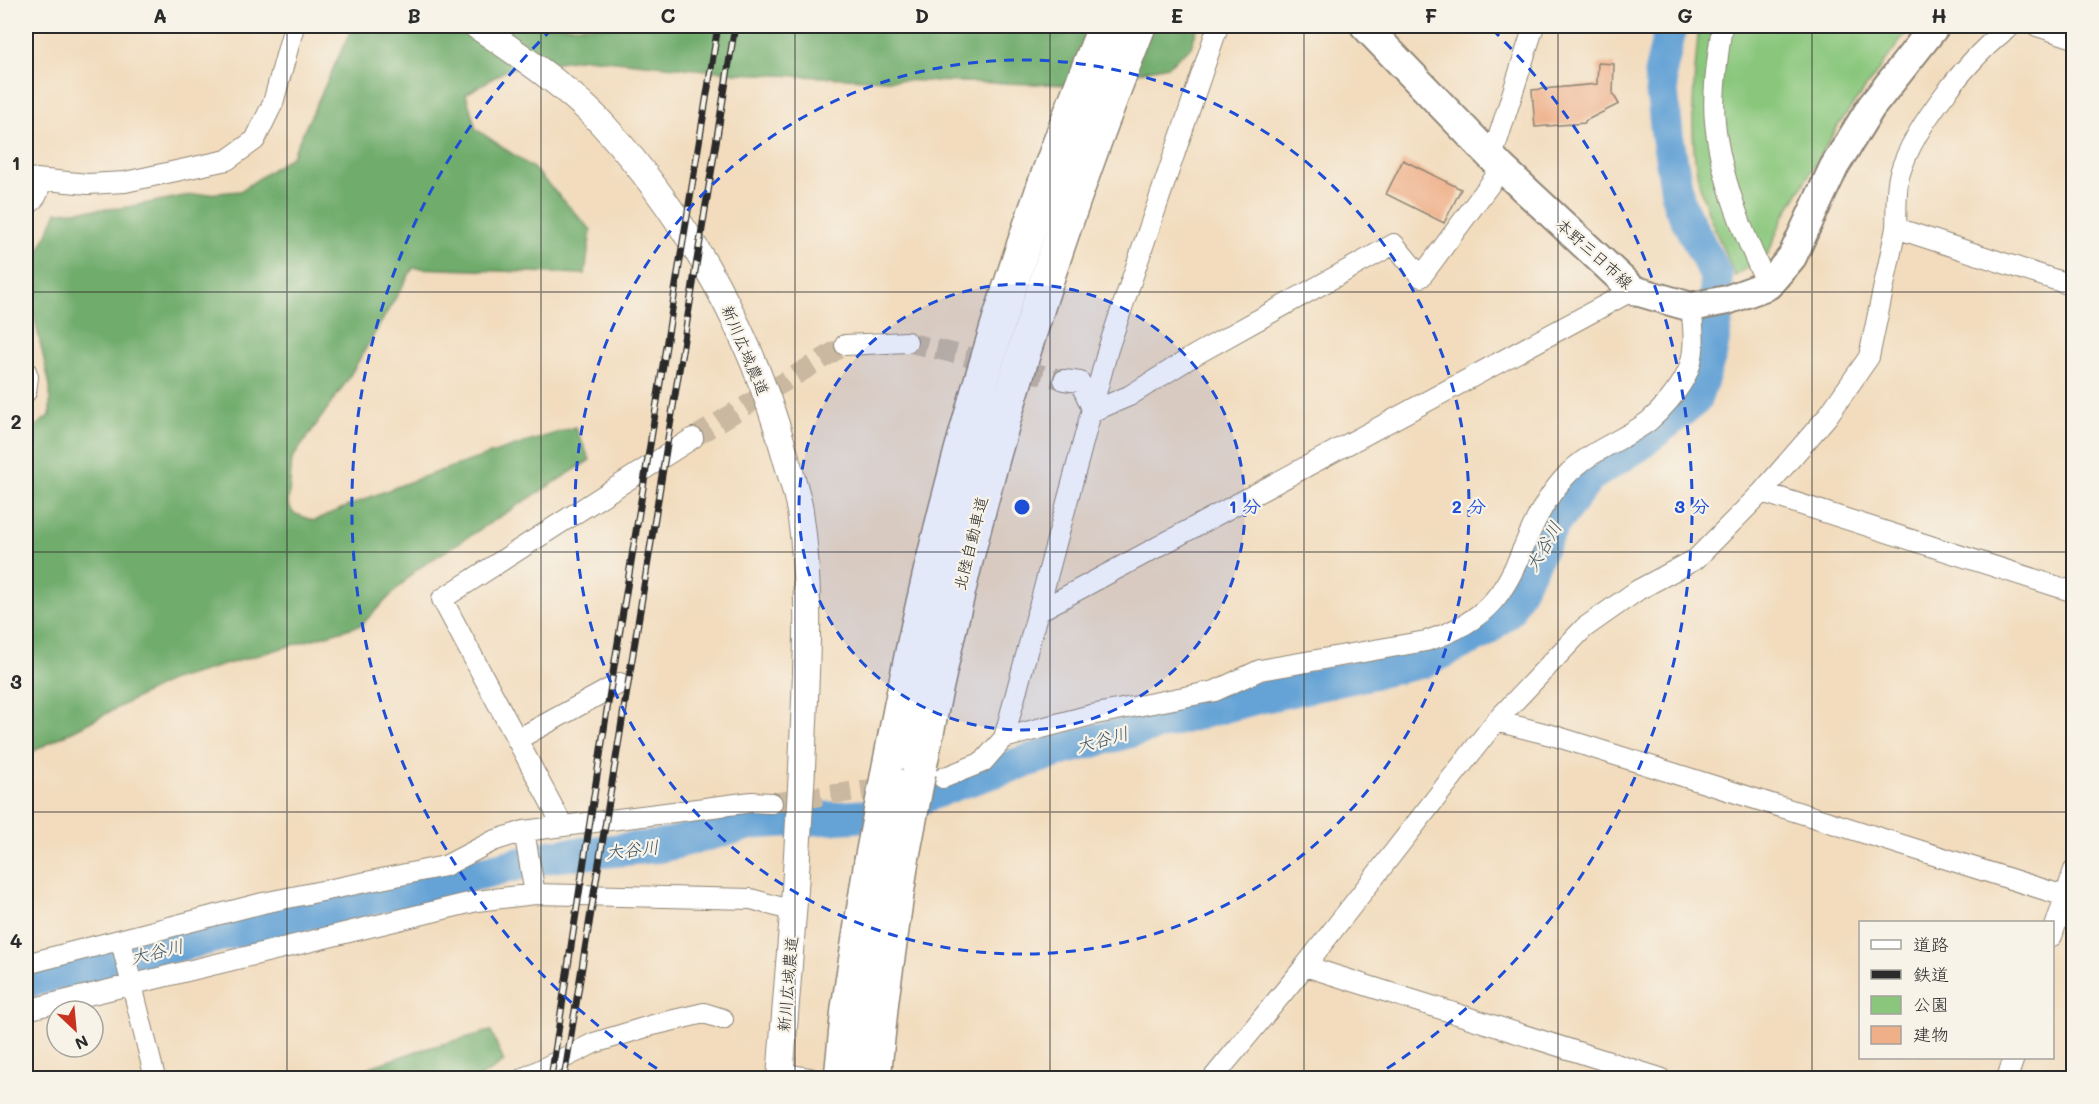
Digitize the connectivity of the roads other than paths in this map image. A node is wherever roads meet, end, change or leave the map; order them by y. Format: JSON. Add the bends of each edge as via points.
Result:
{"nodes":[{"id":1,"x":294,"y":26,"type":"edge"},
{"id":2,"x":477,"y":26,"type":"edge"},
{"id":3,"x":1105,"y":26,"type":"edge"},
{"id":4,"x":1139,"y":26,"type":"edge"},
{"id":5,"x":1218,"y":26,"type":"edge"},
{"id":6,"x":1365,"y":26,"type":"edge"},
{"id":7,"x":1534,"y":26,"type":"edge"},
{"id":8,"x":1722,"y":26,"type":"edge"},
{"id":9,"x":1935,"y":26,"type":"edge"},
{"id":10,"x":2011,"y":26,"type":"edge"},
{"id":11,"x":2037,"y":26,"type":"edge"},
{"id":12,"x":2073,"y":38,"type":"edge"},
{"id":13,"x":1497,"y":163,"type":"junction"},
{"id":14,"x":32,"y":178,"type":"edge"},
{"id":15,"x":26,"y":207,"type":"edge"},
{"id":16,"x":1896,"y":228,"type":"junction"},
{"id":17,"x":1768,"y":285,"type":"junction"},
{"id":18,"x":2073,"y":286,"type":"edge"},
{"id":19,"x":1633,"y":290,"type":"junction"},
{"id":20,"x":1691,"y":307,"type":"junction"},
{"id":21,"x":907,"y":342,"type":"tunnel mouth"},
{"id":22,"x":845,"y":345,"type":"tunnel mouth"},
{"id":23,"x":26,"y":371,"type":"edge"},
{"id":24,"x":1064,"y":380,"type":"tunnel mouth"},
{"id":25,"x":26,"y":392,"type":"edge"},
{"id":26,"x":1093,"y":411,"type":"junction"},
{"id":27,"x":693,"y":438,"type":"tunnel mouth"},
{"id":28,"x":1762,"y":492,"type":"junction"},
{"id":29,"x":2073,"y":592,"type":"edge"},
{"id":30,"x":1037,"y":612,"type":"junction"},
{"id":31,"x":620,"y":683,"type":"dead end"},
{"id":32,"x":1496,"y":721,"type":"junction"},
{"id":33,"x":1004,"y":738,"type":"junction"},
{"id":34,"x":518,"y":740,"type":"junction"},
{"id":35,"x":931,"y":775,"type":"junction"},
{"id":36,"x":772,"y":803,"type":"tunnel mouth"},
{"id":37,"x":563,"y":826,"type":"junction"},
{"id":38,"x":524,"y":831,"type":"junction"},
{"id":39,"x":886,"y":860,"type":"junction"},
{"id":40,"x":2073,"y":870,"type":"edge"},
{"id":41,"x":535,"y":894,"type":"junction"},
{"id":42,"x":2069,"y":898,"type":"edge"},
{"id":43,"x":794,"y":900,"type":"junction"},
{"id":44,"x":2054,"y":932,"type":"edge"},
{"id":45,"x":121,"y":941,"type":"junction"},
{"id":46,"x":26,"y":964,"type":"edge"},
{"id":47,"x":1305,"y":966,"type":"junction"},
{"id":48,"x":132,"y":984,"type":"junction"},
{"id":49,"x":26,"y":1010,"type":"edge"},
{"id":50,"x":723,"y":1019,"type":"dead end"},
{"id":51,"x":2014,"y":1059,"type":"edge"},
{"id":52,"x":780,"y":1076,"type":"edge"},
{"id":53,"x":155,"y":1078,"type":"edge"},
{"id":54,"x":524,"y":1078,"type":"edge"},
{"id":55,"x":810,"y":1078,"type":"edge"},
{"id":56,"x":841,"y":1078,"type":"edge"},
{"id":57,"x":873,"y":1078,"type":"edge"},
{"id":58,"x":1214,"y":1078,"type":"edge"},
{"id":59,"x":1660,"y":1078,"type":"edge"},
{"id":60,"x":2007,"y":1078,"type":"edge"}],
"edges":[{"from":1,"to":14,"type":"street","via":[[273,103],[255,140],[227,160],[125,182],[88,184]]},
{"from":2,"to":43,"type":"street","name":"新川広域農道","bridge":true,"via":[[537,67],[604,125],[672,212],[731,309],[776,422],[800,509],[808,600]]},
{"from":3,"to":39,"type":"highway","name":"北陸自動車道","bridge":true,"via":[[1032,224],[980,384],[938,539],[887,777]]},
{"from":4,"to":35,"type":"highway","name":"北陸自動車道","via":[[1056,249],[1010,391],[969,543]]},
{"from":5,"to":26,"type":"street","via":[[1108,349]]},
{"from":6,"to":13,"type":"main road","name":"本野三日市線"},
{"from":7,"to":13,"type":"street"},
{"from":8,"to":17,"type":"street","via":[[1715,122],[1731,194],[1752,254]]},
{"from":9,"to":17,"type":"main road","name":"本野三日市線","via":[[1872,107],[1834,167],[1792,257]]},
{"from":10,"to":16,"type":"street","via":[[1993,39],[1945,96],[1910,147],[1899,175]]},
{"from":11,"to":12,"type":"street"},
{"from":13,"to":19,"type":"main road","name":"本野三日市線"},
{"from":13,"to":26,"type":"street","via":[[1421,276],[1394,244],[1129,396]]},
{"from":14,"to":15,"type":"street","via":[[40,187]]},
{"from":16,"to":18,"type":"street"},
{"from":16,"to":28,"type":"street","via":[[1869,357],[1827,417]]},
{"from":17,"to":20,"type":"main road","name":"本野三日市線","via":[[1727,300]]},
{"from":19,"to":20,"type":"main road","name":"本野三日市線"},
{"from":19,"to":30,"type":"street"},
{"from":20,"to":33,"type":"street","via":[[1693,358],[1685,378],[1649,421],[1566,475],[1549,497],[1496,601],[1471,622],[1426,642],[1260,670],[1215,691],[1091,715]]},
{"from":21,"to":22,"type":"street"},
{"from":23,"to":25,"type":"street"},
{"from":24,"to":26,"type":"street","via":[[1080,382]]},
{"from":26,"to":30,"type":"street"},
{"from":27,"to":34,"type":"street","via":[[442,599]]},
{"from":28,"to":29,"type":"street"},
{"from":28,"to":32,"type":"street","via":[[1696,559],[1638,590],[1584,628]]},
{"from":30,"to":33,"type":"street"},
{"from":31,"to":34,"type":"street"},
{"from":32,"to":42,"type":"street","via":[[1566,739]]},
{"from":32,"to":47,"type":"street"},
{"from":33,"to":35,"type":"street","via":[[983,762]]},
{"from":34,"to":37,"type":"street"},
{"from":35,"to":39,"type":"highway","name":"北陸自動車道","bridge":true},
{"from":36,"to":37,"type":"street","via":[[752,802]]},
{"from":37,"to":38,"type":"street"},
{"from":38,"to":41,"type":"street"},
{"from":38,"to":45,"type":"street","via":[[492,841],[445,866],[262,903]]},
{"from":39,"to":56,"type":"highway","name":"北陸自動車道","via":[[848,1008]]},
{"from":39,"to":57,"type":"highway","name":"北陸自動車道","via":[[882,999]]},
{"from":40,"to":42,"type":"street"},
{"from":41,"to":43,"type":"street"},
{"from":41,"to":48,"type":"street","via":[[477,901]]},
{"from":42,"to":44,"type":"street"},
{"from":43,"to":52,"type":"street","name":"新川広域農道"},
{"from":45,"to":46,"type":"street"},
{"from":45,"to":48,"type":"street"},
{"from":47,"to":58,"type":"street"},
{"from":47,"to":59,"type":"street"},
{"from":48,"to":49,"type":"street"},
{"from":48,"to":53,"type":"street"},
{"from":50,"to":54,"type":"street","via":[[704,1013],[653,1025],[594,1043]]},
{"from":51,"to":60,"type":"street"},
{"from":52,"to":55,"type":"street"}]}
